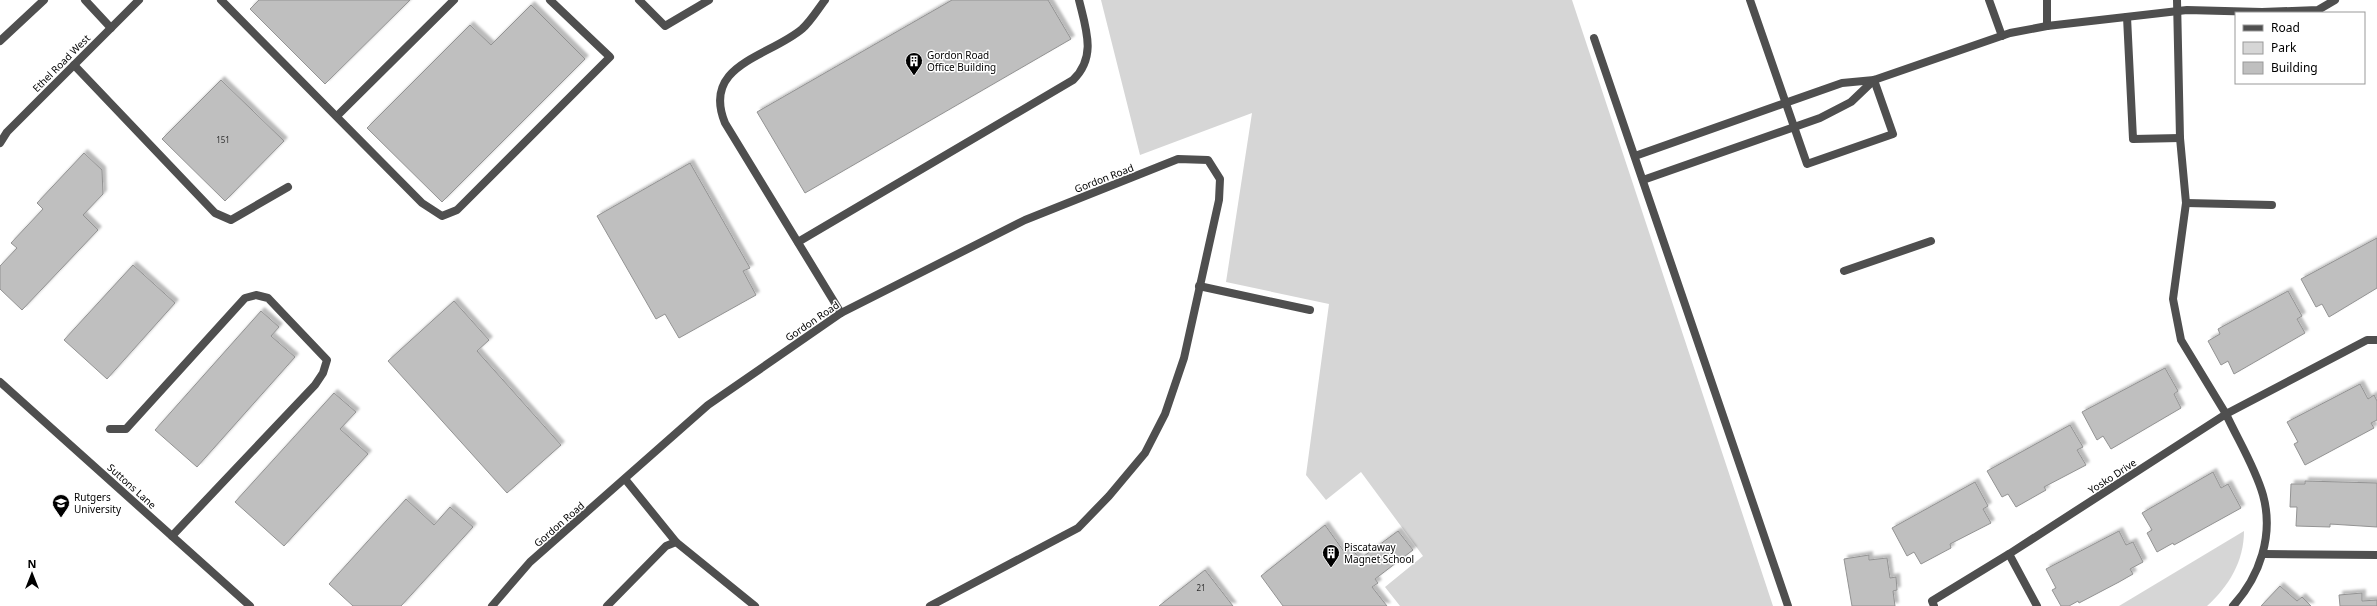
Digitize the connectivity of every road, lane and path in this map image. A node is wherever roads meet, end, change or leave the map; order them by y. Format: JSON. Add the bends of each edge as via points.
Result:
{"nodes":[{"id":1,"x":44,"y":0,"type":"edge"},
{"id":2,"x":85,"y":0,"type":"edge"},
{"id":3,"x":139,"y":0,"type":"edge"},
{"id":4,"x":221,"y":0,"type":"edge"},
{"id":5,"x":454,"y":0,"type":"edge"},
{"id":6,"x":550,"y":0,"type":"edge"},
{"id":7,"x":639,"y":0,"type":"edge"},
{"id":8,"x":709,"y":0,"type":"edge"},
{"id":9,"x":825,"y":0,"type":"edge"},
{"id":10,"x":1079,"y":0,"type":"edge"},
{"id":11,"x":1750,"y":0,"type":"edge"},
{"id":12,"x":1990,"y":0,"type":"edge"},
{"id":13,"x":2046,"y":0,"type":"edge"},
{"id":14,"x":2177,"y":0,"type":"edge"},
{"id":15,"x":2335,"y":0,"type":"edge"},
{"id":16,"x":2177,"y":12,"type":"junction"},
{"id":17,"x":2127,"y":17,"type":"junction"},
{"id":18,"x":2046,"y":26,"type":"junction"},
{"id":19,"x":111,"y":28,"type":"junction"},
{"id":20,"x":2002,"y":36,"type":"junction"},
{"id":21,"x":1594,"y":38,"type":"dead end"},
{"id":22,"x":0,"y":41,"type":"edge"},
{"id":23,"x":74,"y":65,"type":"junction"},
{"id":24,"x":1874,"y":80,"type":"junction"},
{"id":25,"x":1785,"y":103,"type":"junction"},
{"id":26,"x":337,"y":116,"type":"junction"},
{"id":27,"x":1794,"y":127,"type":"junction"},
{"id":28,"x":2180,"y":138,"type":"junction"},
{"id":29,"x":0,"y":143,"type":"edge"},
{"id":30,"x":1635,"y":156,"type":"junction"},
{"id":31,"x":1643,"y":180,"type":"junction"},
{"id":32,"x":288,"y":187,"type":"dead end"},
{"id":33,"x":2186,"y":203,"type":"junction"},
{"id":34,"x":2272,"y":204,"type":"dead end"},
{"id":35,"x":1931,"y":241,"type":"dead end"},
{"id":36,"x":798,"y":242,"type":"junction"},
{"id":37,"x":1844,"y":272,"type":"dead end"},
{"id":38,"x":1199,"y":286,"type":"junction"},
{"id":39,"x":1310,"y":310,"type":"dead end"},
{"id":40,"x":841,"y":313,"type":"junction"},
{"id":41,"x":2377,"y":340,"type":"edge"},
{"id":42,"x":0,"y":382,"type":"edge"},
{"id":43,"x":2226,"y":414,"type":"junction"},
{"id":44,"x":110,"y":429,"type":"dead end"},
{"id":45,"x":625,"y":479,"type":"junction"},
{"id":46,"x":172,"y":536,"type":"junction"},
{"id":47,"x":676,"y":542,"type":"junction"},
{"id":48,"x":2009,"y":554,"type":"junction"},
{"id":49,"x":2264,"y":554,"type":"junction"},
{"id":50,"x":2377,"y":555,"type":"edge"},
{"id":51,"x":609,"y":605,"type":"edge"},
{"id":52,"x":250,"y":606,"type":"edge"},
{"id":53,"x":492,"y":606,"type":"edge"},
{"id":54,"x":755,"y":606,"type":"edge"},
{"id":55,"x":930,"y":606,"type":"edge"},
{"id":56,"x":1788,"y":606,"type":"edge"},
{"id":57,"x":1934,"y":606,"type":"edge"},
{"id":58,"x":2037,"y":606,"type":"edge"},
{"id":59,"x":2233,"y":606,"type":"edge"}],
"edges":[{"from":1,"to":22,"type":"street"},
{"from":2,"to":19,"type":"street"},
{"from":3,"to":19,"type":"street","name":"Ethel Road West"},
{"from":4,"to":26,"type":"street"},
{"from":5,"to":26,"type":"street"},
{"from":6,"to":26,"type":"street","via":[[610,57],[457,210],[442,216],[428,208]]},
{"from":7,"to":8,"type":"street","via":[[665,26]]},
{"from":9,"to":36,"type":"street","via":[[802,29],[732,73],[722,85],[719,96],[720,111],[725,123]]},
{"from":10,"to":36,"type":"street","via":[[1089,51],[1084,66],[1073,80]]},
{"from":11,"to":25,"type":"street"},
{"from":12,"to":20,"type":"street"},
{"from":13,"to":18,"type":"street"},
{"from":14,"to":16,"type":"street"},
{"from":15,"to":16,"type":"street","via":[[2318,10]]},
{"from":16,"to":17,"type":"street"},
{"from":16,"to":28,"type":"street"},
{"from":17,"to":18,"type":"street"},
{"from":17,"to":28,"type":"street","via":[[2133,139]]},
{"from":18,"to":20,"type":"street"},
{"from":19,"to":23,"type":"street","name":"Ethel Road West"},
{"from":20,"to":24,"type":"street"},
{"from":21,"to":30,"type":"street"},
{"from":23,"to":29,"type":"street","name":"Ethel Road West","via":[[7,132]]},
{"from":23,"to":32,"type":"street","via":[[215,213],[231,220]]},
{"from":24,"to":25,"type":"street","via":[[1842,83]]},
{"from":24,"to":27,"type":"street","via":[[1851,102],[1820,118]]},
{"from":24,"to":27,"type":"street","via":[[1893,134],[1807,164]]},
{"from":25,"to":27,"type":"street"},
{"from":25,"to":30,"type":"street"},
{"from":27,"to":31,"type":"street"},
{"from":28,"to":33,"type":"street"},
{"from":30,"to":31,"type":"street"},
{"from":31,"to":56,"type":"street"},
{"from":33,"to":34,"type":"street"},
{"from":33,"to":43,"type":"street","via":[[2172,299],[2181,340]]},
{"from":35,"to":37,"type":"street"},
{"from":36,"to":40,"type":"street"},
{"from":38,"to":39,"type":"street"},
{"from":38,"to":40,"type":"street","name":"Gordon Road","via":[[1219,200],[1220,180],[1208,160],[1178,160],[1025,220]]},
{"from":38,"to":55,"type":"street","via":[[1184,358],[1166,414],[1145,453],[1109,496],[1078,528]]},
{"from":40,"to":45,"type":"street","name":"Gordon Road","via":[[708,406]]},
{"from":41,"to":43,"type":"street","name":"Yosko Drive","via":[[2367,340]]},
{"from":42,"to":46,"type":"street","name":"Suttons Lane"},
{"from":43,"to":48,"type":"street","name":"Yosko Drive"},
{"from":43,"to":49,"type":"street","via":[[2263,496],[2266,520]]},
{"from":44,"to":46,"type":"street","via":[[126,429],[245,298],[256,295],[268,298],[327,360],[323,373],[315,385]]},
{"from":45,"to":47,"type":"street"},
{"from":45,"to":53,"type":"street","name":"Gordon Road","via":[[530,562]]},
{"from":46,"to":52,"type":"street","name":"Suttons Lane"},
{"from":47,"to":51,"type":"street","via":[[666,546]]},
{"from":47,"to":54,"type":"street"},
{"from":48,"to":57,"type":"street","name":"Yosko Drive","via":[[1932,601]]},
{"from":48,"to":58,"type":"street"},
{"from":49,"to":50,"type":"street"},
{"from":49,"to":59,"type":"street","via":[[2251,583]]}]}
